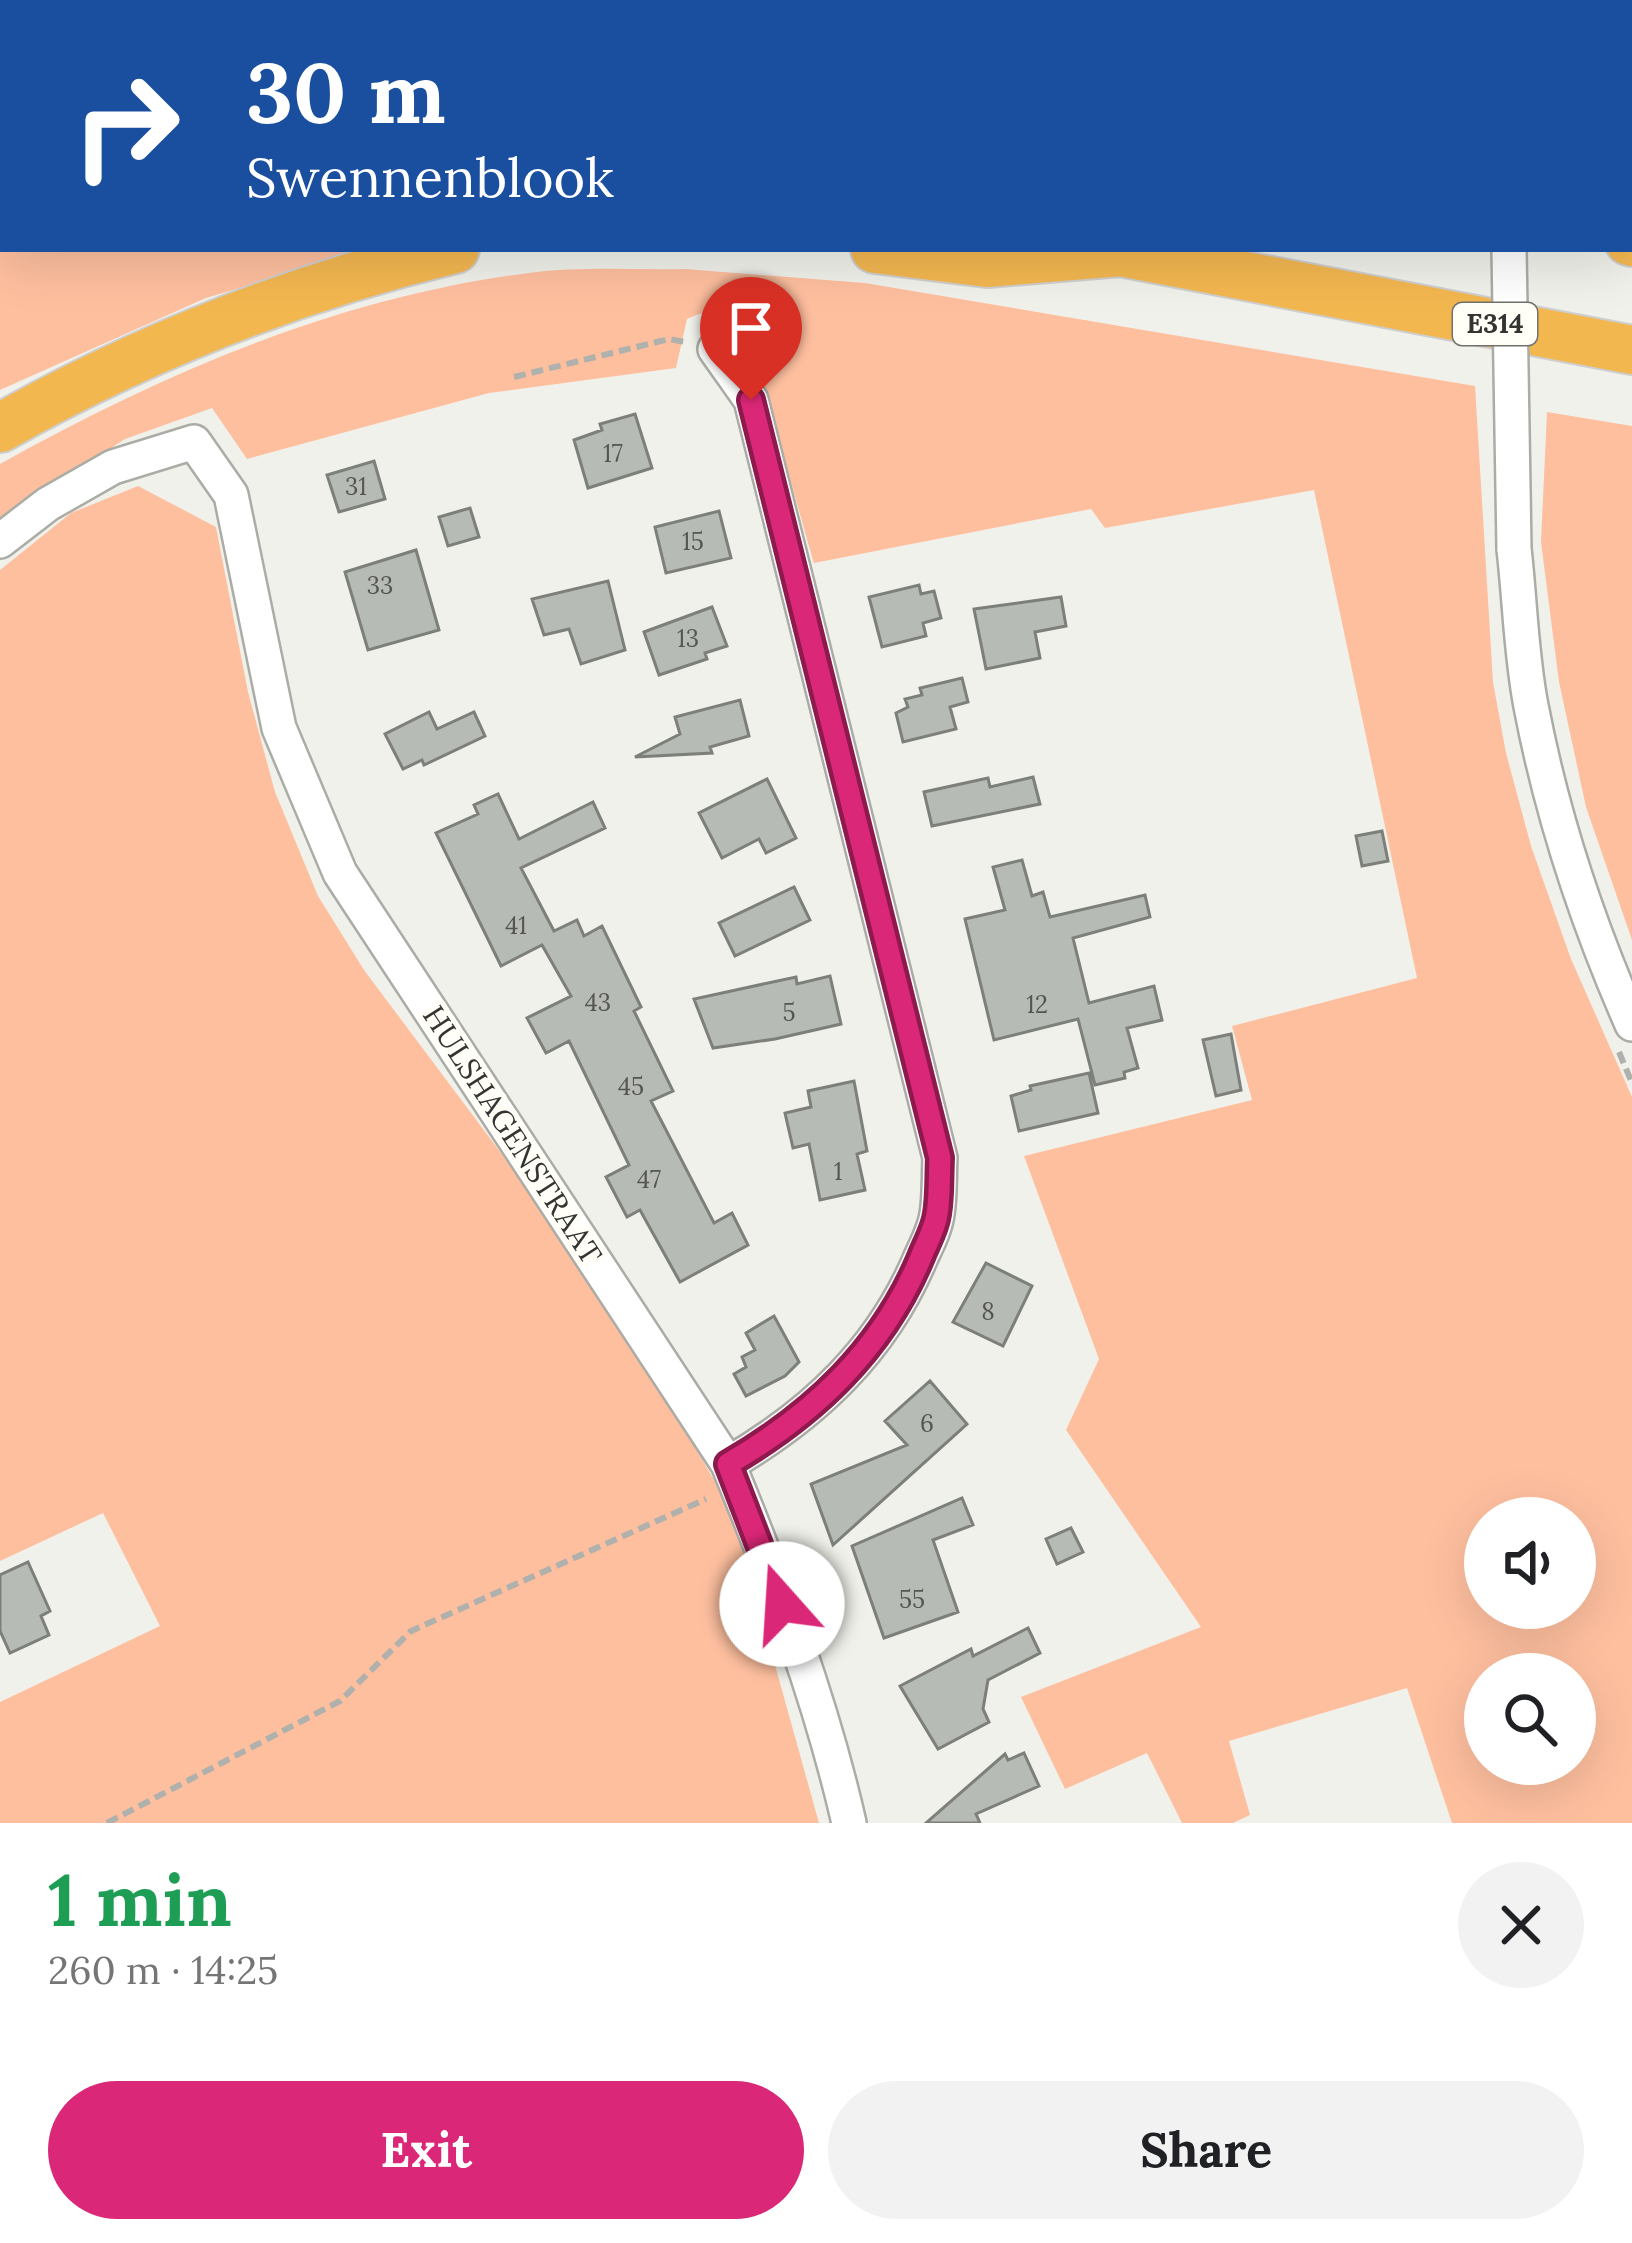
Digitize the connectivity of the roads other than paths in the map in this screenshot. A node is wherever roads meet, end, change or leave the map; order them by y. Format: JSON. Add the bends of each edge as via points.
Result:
{"nodes":[{"id":1,"x":442,"y":252,"type":"edge"},
{"id":2,"x":899,"y":252,"type":"edge"},
{"id":3,"x":1102,"y":252,"type":"edge"},
{"id":4,"x":1117,"y":252,"type":"edge"},
{"id":5,"x":1509,"y":252,"type":"edge"},
{"id":6,"x":715,"y":349,"type":"road end"},
{"id":7,"x":1632,"y":350,"type":"edge"},
{"id":8,"x":0,"y":428,"type":"edge"},
{"id":9,"x":0,"y":541,"type":"edge"},
{"id":10,"x":1632,"y":1024,"type":"edge"},
{"id":11,"x":733,"y":1475,"type":"junction"},
{"id":12,"x":849,"y":1823,"type":"edge"}],
"edges":[{"from":1,"to":8,"type":"highway","via":[[215,321]]},
{"from":2,"to":3,"type":"highway","via":[[987,263]]},
{"from":4,"to":7,"type":"highway","number":"E314"},
{"from":5,"to":10,"type":"street","bridge":true,"via":[[1514,549],[1530,703],[1586,913]]},
{"from":6,"to":11,"type":"street","via":[[751,400],[940,1158],[937,1219],[878,1335],[846,1377]]},
{"from":9,"to":11,"type":"street","name":"HULSHAGENSTRAAT","via":[[113,467],[194,442],[231,495],[279,728],[340,872]]},
{"from":11,"to":12,"type":"street","name":"HULSHAGENSTRAAT","via":[[836,1764]]}]}
